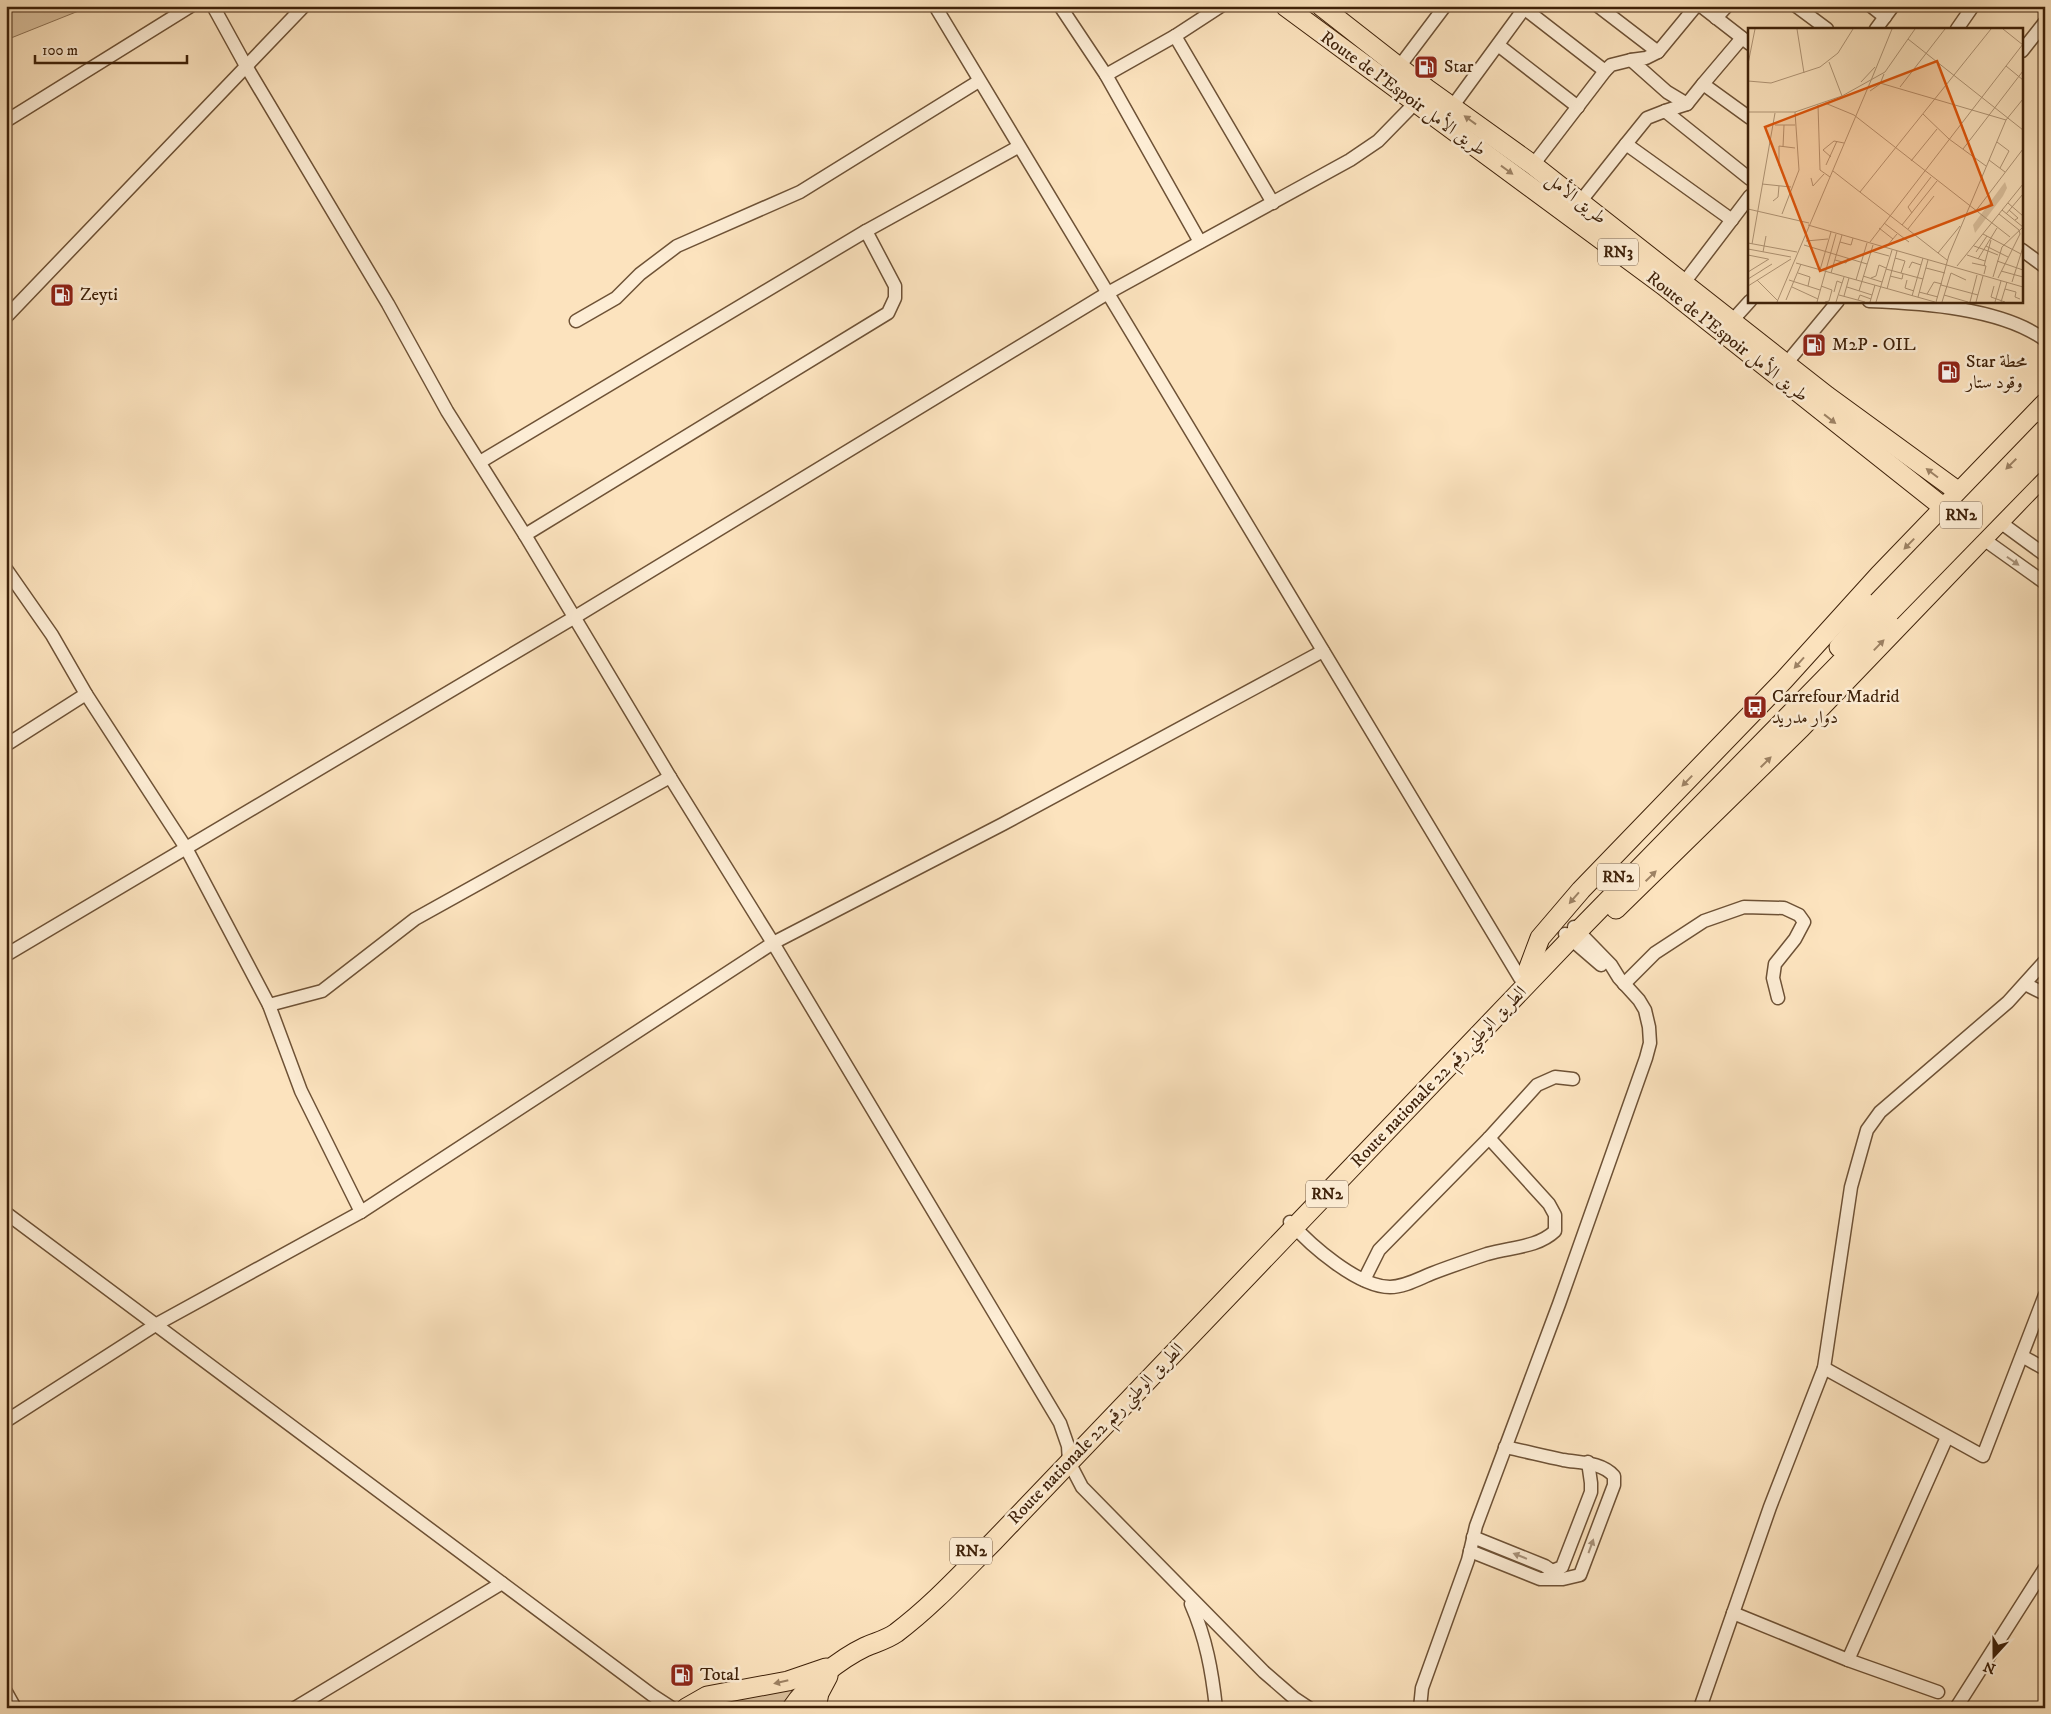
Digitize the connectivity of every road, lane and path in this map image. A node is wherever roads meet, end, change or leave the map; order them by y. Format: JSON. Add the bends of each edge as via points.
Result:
{"nodes":[{"id":1,"x":191,"y":6,"type":"edge"},
{"id":2,"x":213,"y":6,"type":"edge"},
{"id":3,"x":304,"y":6,"type":"edge"},
{"id":4,"x":935,"y":6,"type":"edge"},
{"id":5,"x":1060,"y":6,"type":"edge"},
{"id":6,"x":1221,"y":6,"type":"edge"},
{"id":7,"x":1285,"y":6,"type":"edge"},
{"id":8,"x":1321,"y":6,"type":"edge"},
{"id":9,"x":1445,"y":6,"type":"edge"},
{"id":10,"x":1598,"y":6,"type":"edge"},
{"id":11,"x":1696,"y":6,"type":"edge"},
{"id":12,"x":1701,"y":6,"type":"edge"},
{"id":13,"x":1727,"y":6,"type":"edge"},
{"id":14,"x":1796,"y":6,"type":"edge"},
{"id":15,"x":1871,"y":6,"type":"edge"},
{"id":16,"x":1893,"y":6,"type":"edge"},
{"id":17,"x":1973,"y":6,"type":"edge"},
{"id":18,"x":1526,"y":7,"type":"edge"},
{"id":19,"x":1885,"y":17,"type":"junction"},
{"id":20,"x":1716,"y":18,"type":"junction"},
{"id":21,"x":2045,"y":22,"type":"edge"},
{"id":22,"x":1826,"y":28,"type":"edge"},
{"id":23,"x":1877,"y":28,"type":"edge"},
{"id":24,"x":1958,"y":28,"type":"edge"},
{"id":25,"x":1175,"y":36,"type":"junction"},
{"id":26,"x":1746,"y":41,"type":"edge"},
{"id":27,"x":1498,"y":45,"type":"junction"},
{"id":28,"x":2024,"y":48,"type":"edge"},
{"id":29,"x":1658,"y":52,"type":"junction"},
{"id":30,"x":1631,"y":60,"type":"junction"},
{"id":31,"x":246,"y":66,"type":"junction"},
{"id":32,"x":1399,"y":67,"type":"junction"},
{"id":33,"x":1606,"y":70,"type":"junction"},
{"id":34,"x":1106,"y":75,"type":"junction"},
{"id":35,"x":979,"y":81,"type":"junction"},
{"id":36,"x":1703,"y":84,"type":"junction"},
{"id":37,"x":1422,"y":96,"type":"junction"},
{"id":38,"x":1687,"y":104,"type":"junction"},
{"id":39,"x":1452,"y":107,"type":"junction"},
{"id":40,"x":1578,"y":107,"type":"junction"},
{"id":41,"x":1665,"y":111,"type":"junction"},
{"id":42,"x":1748,"y":117,"type":"edge"},
{"id":43,"x":6,"y":121,"type":"edge"},
{"id":44,"x":1626,"y":144,"type":"junction"},
{"id":45,"x":1018,"y":147,"type":"junction"},
{"id":46,"x":1533,"y":165,"type":"junction"},
{"id":47,"x":1748,"y":177,"type":"edge"},
{"id":48,"x":1748,"y":199,"type":"edge"},
{"id":49,"x":1580,"y":202,"type":"junction"},
{"id":50,"x":1273,"y":203,"type":"junction"},
{"id":51,"x":1732,"y":220,"type":"junction"},
{"id":52,"x":866,"y":231,"type":"junction"},
{"id":53,"x":1200,"y":242,"type":"junction"},
{"id":54,"x":2024,"y":251,"type":"edge"},
{"id":55,"x":2045,"y":267,"type":"edge"},
{"id":56,"x":1682,"y":284,"type":"junction"},
{"id":57,"x":1106,"y":294,"type":"junction"},
{"id":58,"x":1749,"y":302,"type":"edge"},
{"id":59,"x":1837,"y":302,"type":"edge"},
{"id":60,"x":1908,"y":302,"type":"edge"},
{"id":61,"x":6,"y":317,"type":"edge"},
{"id":62,"x":576,"y":321,"type":"dead end"},
{"id":63,"x":1731,"y":322,"type":"junction"},
{"id":64,"x":2045,"y":340,"type":"edge"},
{"id":65,"x":1785,"y":365,"type":"junction"},
{"id":66,"x":1827,"y":396,"type":"joint"},
{"id":67,"x":2045,"y":403,"type":"edge"},
{"id":68,"x":2045,"y":429,"type":"edge"},
{"id":69,"x":2045,"y":453,"type":"edge"},
{"id":70,"x":480,"y":462,"type":"junction"},
{"id":71,"x":2045,"y":474,"type":"edge"},
{"id":72,"x":1958,"y":493,"type":"junction"},
{"id":73,"x":1943,"y":509,"type":"junction"},
{"id":74,"x":2000,"y":522,"type":"junction"},
{"id":75,"x":525,"y":535,"type":"junction"},
{"id":76,"x":1982,"y":538,"type":"junction"},
{"id":77,"x":2045,"y":555,"type":"edge"},
{"id":78,"x":6,"y":569,"type":"edge"},
{"id":79,"x":2045,"y":583,"type":"edge"},
{"id":80,"x":1884,"y":607,"type":"junction"},
{"id":81,"x":575,"y":617,"type":"junction"},
{"id":82,"x":1323,"y":651,"type":"junction"},
{"id":83,"x":86,"y":694,"type":"junction"},
{"id":84,"x":6,"y":745,"type":"edge"},
{"id":85,"x":670,"y":777,"type":"junction"},
{"id":86,"x":186,"y":848,"type":"junction"},
{"id":87,"x":1574,"y":931,"type":"junction"},
{"id":88,"x":773,"y":943,"type":"junction"},
{"id":89,"x":6,"y":955,"type":"edge"},
{"id":90,"x":2045,"y":961,"type":"edge"},
{"id":91,"x":1524,"y":974,"type":"junction"},
{"id":92,"x":1622,"y":981,"type":"junction"},
{"id":93,"x":2024,"y":984,"type":"junction"},
{"id":94,"x":2045,"y":994,"type":"edge"},
{"id":95,"x":1778,"y":998,"type":"dead end"},
{"id":96,"x":269,"y":1005,"type":"junction"},
{"id":97,"x":1573,"y":1079,"type":"dead end"},
{"id":98,"x":1489,"y":1138,"type":"junction"},
{"id":99,"x":361,"y":1212,"type":"junction"},
{"id":100,"x":6,"y":1213,"type":"edge"},
{"id":101,"x":1292,"y":1224,"type":"junction"},
{"id":102,"x":1364,"y":1280,"type":"junction"},
{"id":103,"x":2045,"y":1295,"type":"edge"},
{"id":104,"x":157,"y":1324,"type":"junction"},
{"id":105,"x":2022,"y":1356,"type":"junction"},
{"id":106,"x":1824,"y":1368,"type":"junction"},
{"id":107,"x":2045,"y":1368,"type":"edge"},
{"id":108,"x":6,"y":1421,"type":"edge"},
{"id":109,"x":1947,"y":1437,"type":"junction"},
{"id":110,"x":1505,"y":1447,"type":"junction"},
{"id":111,"x":1068,"y":1454,"type":"junction"},
{"id":112,"x":1588,"y":1462,"type":"junction"},
{"id":113,"x":1473,"y":1537,"type":"junction"},
{"id":114,"x":1470,"y":1551,"type":"junction"},
{"id":115,"x":2045,"y":1568,"type":"edge"},
{"id":116,"x":1552,"y":1571,"type":"junction"},
{"id":117,"x":1563,"y":1579,"type":"junction"},
{"id":118,"x":502,"y":1583,"type":"junction"},
{"id":119,"x":1188,"y":1597,"type":"junction"},
{"id":120,"x":1732,"y":1613,"type":"junction"},
{"id":121,"x":1848,"y":1660,"type":"junction"},
{"id":122,"x":840,"y":1663,"type":"junction"},
{"id":123,"x":6,"y":1692,"type":"edge"},
{"id":124,"x":1938,"y":1692,"type":"dead end"},
{"id":125,"x":15,"y":1708,"type":"edge"},
{"id":126,"x":295,"y":1708,"type":"edge"},
{"id":127,"x":672,"y":1708,"type":"edge"},
{"id":128,"x":686,"y":1708,"type":"edge"},
{"id":129,"x":792,"y":1708,"type":"edge"},
{"id":130,"x":816,"y":1708,"type":"edge"},
{"id":131,"x":1216,"y":1708,"type":"edge"},
{"id":132,"x":1309,"y":1708,"type":"edge"},
{"id":133,"x":1420,"y":1708,"type":"edge"},
{"id":134,"x":1700,"y":1708,"type":"edge"},
{"id":135,"x":1956,"y":1708,"type":"edge"}],
"edges":[{"from":1,"to":43,"type":"street"},
{"from":2,"to":31,"type":"street"},
{"from":3,"to":31,"type":"street"},
{"from":4,"to":35,"type":"street"},
{"from":5,"to":34,"type":"street"},
{"from":6,"to":25,"type":"street"},
{"from":7,"to":37,"type":"highway","name":"Route de l’Espoir طريق الأمل","number":"RN3"},
{"from":8,"to":32,"type":"highway","name":"طريق الأمل","number":"RN3"},
{"from":9,"to":32,"type":"street"},
{"from":10,"to":29,"type":"street"},
{"from":11,"to":29,"type":"street"},
{"from":12,"to":20,"type":"street"},
{"from":13,"to":20,"type":"street"},
{"from":14,"to":22,"type":"street"},
{"from":15,"to":19,"type":"street"},
{"from":16,"to":19,"type":"street"},
{"from":17,"to":24,"type":"street"},
{"from":18,"to":27,"type":"street"},
{"from":18,"to":33,"type":"street"},
{"from":19,"to":23,"type":"street"},
{"from":20,"to":26,"type":"street"},
{"from":21,"to":28,"type":"street"},
{"from":25,"to":34,"type":"street"},
{"from":25,"to":50,"type":"street"},
{"from":26,"to":36,"type":"street"},
{"from":27,"to":39,"type":"street"},
{"from":27,"to":40,"type":"street"},
{"from":29,"to":30,"type":"street"},
{"from":30,"to":33,"type":"street","via":[[1611,65]]},
{"from":30,"to":38,"type":"street"},
{"from":31,"to":61,"type":"street"},
{"from":31,"to":70,"type":"street"},
{"from":32,"to":37,"type":"highway","name":"طريق الأمل","number":"RN3"},
{"from":33,"to":40,"type":"street"},
{"from":34,"to":53,"type":"street"},
{"from":35,"to":45,"type":"street"},
{"from":35,"to":62,"type":"street","via":[[800,192],[677,246],[640,274],[616,298]]},
{"from":36,"to":38,"type":"street"},
{"from":36,"to":42,"type":"street"},
{"from":37,"to":39,"type":"highway","name":"طريق الأمل","number":"RN3"},
{"from":37,"to":50,"type":"street","via":[[1378,141]]},
{"from":37,"to":73,"type":"highway","name":"Route de l’Espoir طريق الأمل","number":"RN3","one_way":true},
{"from":38,"to":41,"type":"street"},
{"from":46,"to":39,"type":"highway","name":"طريق الأمل","number":"RN3","one_way":true},
{"from":40,"to":46,"type":"street"},
{"from":41,"to":44,"type":"street","via":[[1647,118]]},
{"from":41,"to":47,"type":"street"},
{"from":44,"to":49,"type":"street"},
{"from":44,"to":51,"type":"street"},
{"from":45,"to":52,"type":"street"},
{"from":45,"to":57,"type":"street"},
{"from":46,"to":49,"type":"highway","name":"طريق الأمل","number":"RN3"},
{"from":48,"to":51,"type":"street"},
{"from":49,"to":56,"type":"highway","name":"طريق الأمل","number":"RN3"},
{"from":50,"to":53,"type":"street"},
{"from":51,"to":56,"type":"street"},
{"from":52,"to":70,"type":"street"},
{"from":52,"to":75,"type":"street","via":[[895,286],[896,298],[888,313]]},
{"from":53,"to":57,"type":"street"},
{"from":54,"to":55,"type":"street"},
{"from":56,"to":63,"type":"highway","name":"طريق الأمل","number":"RN3"},
{"from":57,"to":81,"type":"street"},
{"from":57,"to":82,"type":"street"},
{"from":58,"to":63,"type":"street"},
{"from":59,"to":65,"type":"street"},
{"from":60,"to":64,"type":"street","via":[[1991,316],[2031,330]]},
{"from":63,"to":65,"type":"highway","name":"طريق الأمل","number":"RN3"},
{"from":65,"to":66,"type":"highway","name":"طريق الأمل","number":"RN3"},
{"from":72,"to":66,"type":"highway","name":"Route de l’Espoir طريق الأمل","number":"RN3","one_way":true},
{"from":67,"to":72,"type":"highway"},
{"from":68,"to":80,"type":"highway","number":"RN2","one_way":true,"bridge":true},
{"from":69,"to":80,"type":"highway","number":"RN2","bridge":true},
{"from":70,"to":75,"type":"street"},
{"from":71,"to":74,"type":"highway"},
{"from":72,"to":73,"type":"highway"},
{"from":72,"to":74,"type":"highway","name":"Route de l’Espoir طريق الأمل","number":"RN3"},
{"from":73,"to":76,"type":"highway","name":"Route de l’Espoir طريق الأمل","number":"RN3"},
{"from":73,"to":91,"type":"highway","one_way":true,"via":[[1581,890],[1540,938]]},
{"from":74,"to":76,"type":"highway"},
{"from":74,"to":77,"type":"street","name":"Route de l’Espoir طريق الأمل","number":"RN3"},
{"from":75,"to":81,"type":"street"},
{"from":76,"to":79,"type":"street","name":"Route de l’Espoir طريق الأمل","number":"RN3","one_way":true},
{"from":87,"to":76,"type":"highway","one_way":true,"via":[[1597,922],[1617,908],[1658,870],[1801,728]]},
{"from":78,"to":83,"type":"street","via":[[52,635]]},
{"from":80,"to":87,"type":"highway","name":"Route nationale 22 الطريق الوطني رقم","number":"RN2"},
{"from":81,"to":85,"type":"street"},
{"from":81,"to":86,"type":"street"},
{"from":82,"to":88,"type":"street","via":[[1003,824]]},
{"from":82,"to":91,"type":"street"},
{"from":83,"to":84,"type":"street"},
{"from":83,"to":86,"type":"street"},
{"from":85,"to":88,"type":"street"},
{"from":85,"to":96,"type":"street","via":[[415,919],[322,991]]},
{"from":86,"to":89,"type":"street"},
{"from":86,"to":96,"type":"street"},
{"from":87,"to":91,"type":"highway","name":"Route nationale 22 الطريق الوطني رقم","number":"RN2"},
{"from":87,"to":92,"type":"street","via":[[1608,972]]},
{"from":87,"to":101,"type":"highway","name":"Route nationale 22 الطريق الوطني رقم","number":"RN2"},
{"from":88,"to":99,"type":"street"},
{"from":88,"to":111,"type":"street","via":[[1060,1423]]},
{"from":90,"to":93,"type":"street"},
{"from":91,"to":101,"type":"highway","name":"Route nationale 22 الطريق الوطني رقم","number":"RN2"},
{"from":92,"to":95,"type":"street","via":[[1655,953],[1704,921],[1744,907],[1784,908],[1800,915],[1804,922],[1775,964],[1773,978]]},
{"from":92,"to":110,"type":"street","via":[[1645,1010],[1650,1043]]},
{"from":93,"to":94,"type":"street"},
{"from":93,"to":106,"type":"street","via":[[2008,1002],[1880,1112],[1867,1130],[1850,1187]]},
{"from":96,"to":99,"type":"street","via":[[301,1091]]},
{"from":97,"to":98,"type":"street","via":[[1556,1076],[1537,1085]]},
{"from":98,"to":102,"type":"street","via":[[1379,1250]]},
{"from":98,"to":102,"type":"street","via":[[1549,1204],[1555,1214],[1554,1231],[1543,1240],[1476,1258],[1406,1284],[1390,1287]]},
{"from":99,"to":104,"type":"street"},
{"from":100,"to":104,"type":"street"},
{"from":101,"to":102,"type":"street","via":[[1352,1275]]},
{"from":101,"to":111,"type":"highway","name":"Route nationale 22 الطريق الوطني رقم","number":"RN2"},
{"from":103,"to":105,"type":"street"},
{"from":104,"to":108,"type":"street"},
{"from":104,"to":118,"type":"street"},
{"from":105,"to":107,"type":"street"},
{"from":105,"to":109,"type":"street","via":[[1983,1456]]},
{"from":106,"to":109,"type":"street"},
{"from":106,"to":120,"type":"street"},
{"from":109,"to":121,"type":"street"},
{"from":110,"to":112,"type":"street"},
{"from":110,"to":113,"type":"street"},
{"from":111,"to":119,"type":"street","via":[[1082,1488]]},
{"from":111,"to":122,"type":"highway","name":"Route nationale 22 الطريق الوطني رقم","number":"RN2","via":[[930,1606],[882,1641],[865,1647]]},
{"from":112,"to":116,"type":"street","via":[[1591,1492],[1562,1567]]},
{"from":117,"to":112,"type":"street","one_way":true,"via":[[1580,1575],[1614,1485],[1614,1476],[1608,1470]]},
{"from":113,"to":114,"type":"street"},
{"from":116,"to":113,"type":"street","one_way":true},
{"from":114,"to":117,"type":"street","via":[[1540,1579]]},
{"from":114,"to":133,"type":"street","via":[[1422,1688]]},
{"from":115,"to":135,"type":"street"},
{"from":116,"to":117,"type":"street"},
{"from":118,"to":126,"type":"street"},
{"from":118,"to":127,"type":"street"},
{"from":119,"to":131,"type":"street","via":[[1206,1641]]},
{"from":119,"to":132,"type":"street","via":[[1281,1688]]},
{"from":120,"to":121,"type":"street"},
{"from":120,"to":134,"type":"street"},
{"from":121,"to":124,"type":"street"},
{"from":122,"to":128,"type":"highway","number":"RN2","one_way":true,"via":[[788,1681],[707,1696]]},
{"from":122,"to":129,"type":"highway","number":"RN2","via":[[813,1684]]},
{"from":122,"to":130,"type":"highway","via":[[823,1683]]},
{"from":123,"to":125,"type":"street"}]}
